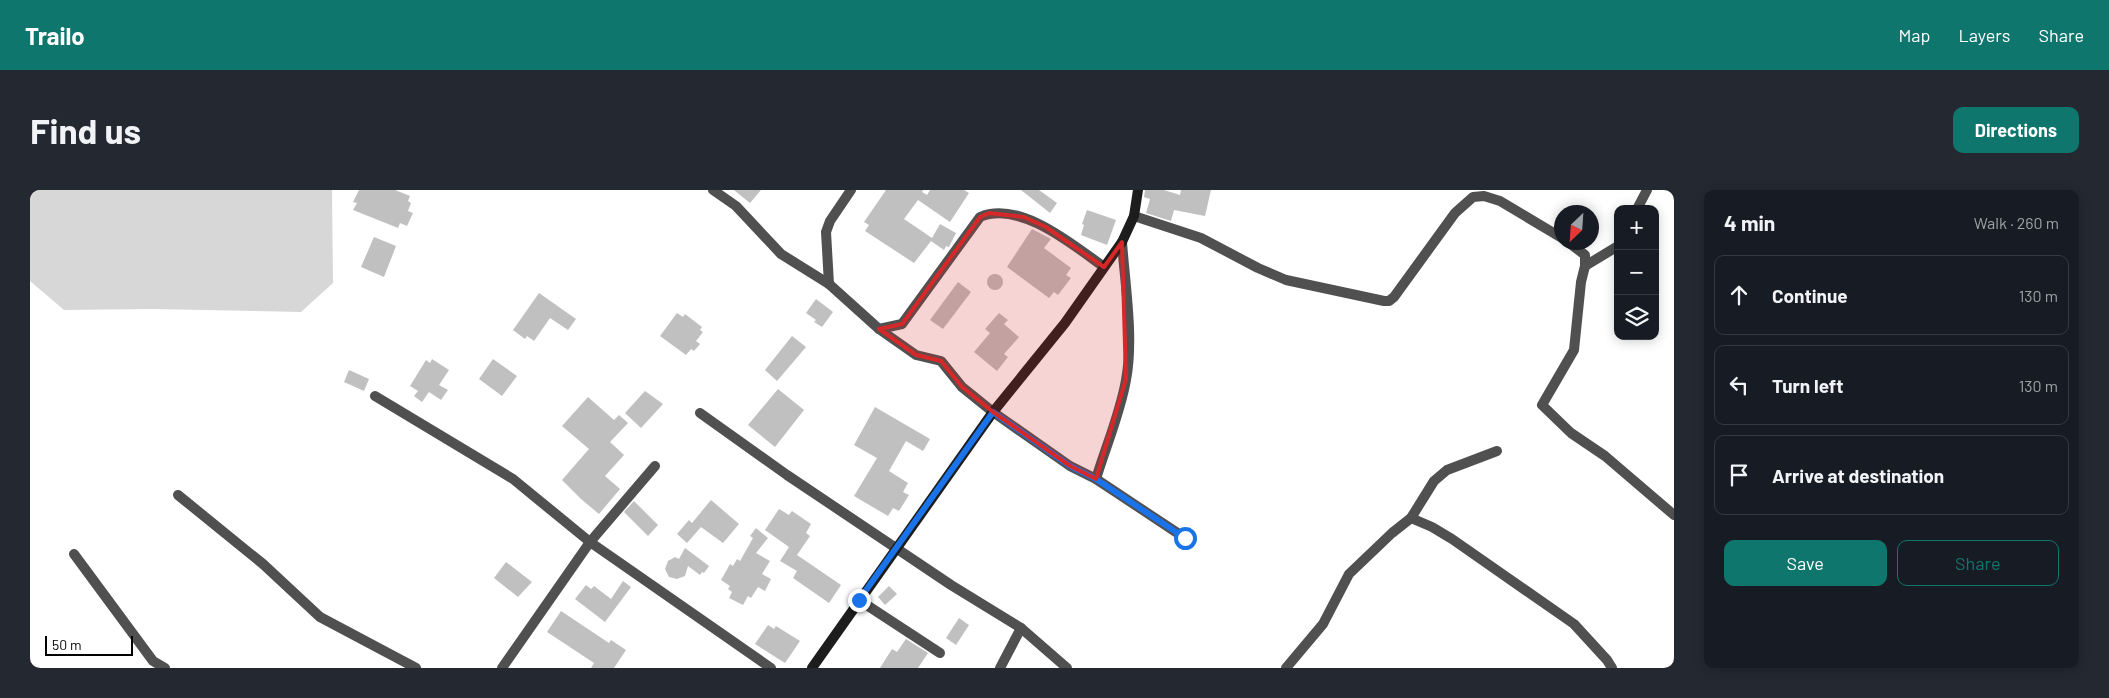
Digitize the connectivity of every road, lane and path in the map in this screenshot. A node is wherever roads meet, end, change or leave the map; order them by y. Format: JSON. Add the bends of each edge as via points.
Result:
{"nodes":[{"id":1,"x":713,"y":190,"type":"edge"},
{"id":2,"x":851,"y":190,"type":"edge"},
{"id":3,"x":1138,"y":190,"type":"edge"},
{"id":4,"x":1647,"y":190,"type":"edge"},
{"id":5,"x":1639,"y":205,"type":"edge"},
{"id":6,"x":1134,"y":216,"type":"junction"},
{"id":7,"x":1554,"y":233,"type":"edge"},
{"id":8,"x":1122,"y":242,"type":"junction"},
{"id":9,"x":1614,"y":248,"type":"edge"},
{"id":10,"x":1578,"y":250,"type":"edge"},
{"id":11,"x":1585,"y":266,"type":"junction"},
{"id":12,"x":1104,"y":267,"type":"junction"},
{"id":13,"x":829,"y":284,"type":"junction"},
{"id":14,"x":879,"y":329,"type":"junction"},
{"id":15,"x":376,"y":396,"type":"dead end"},
{"id":16,"x":993,"y":412,"type":"junction"},
{"id":17,"x":700,"y":413,"type":"dead end"},
{"id":18,"x":1497,"y":451,"type":"dead end"},
{"id":19,"x":655,"y":466,"type":"dead end"},
{"id":20,"x":1096,"y":479,"type":"junction"},
{"id":21,"x":178,"y":495,"type":"dead end"},
{"id":22,"x":1674,"y":515,"type":"edge"},
{"id":23,"x":1412,"y":518,"type":"junction"},
{"id":24,"x":1185,"y":538,"type":"dead end"},
{"id":25,"x":590,"y":542,"type":"junction"},
{"id":26,"x":896,"y":548,"type":"junction"},
{"id":27,"x":74,"y":554,"type":"dead end"},
{"id":28,"x":859,"y":600,"type":"junction"},
{"id":29,"x":1021,"y":628,"type":"junction"},
{"id":30,"x":940,"y":653,"type":"dead end"},
{"id":31,"x":165,"y":668,"type":"edge"},
{"id":32,"x":416,"y":668,"type":"edge"},
{"id":33,"x":502,"y":668,"type":"edge"},
{"id":34,"x":770,"y":668,"type":"edge"},
{"id":35,"x":812,"y":668,"type":"edge"},
{"id":36,"x":1000,"y":668,"type":"edge"},
{"id":37,"x":1067,"y":668,"type":"edge"},
{"id":38,"x":1286,"y":668,"type":"edge"},
{"id":39,"x":1612,"y":668,"type":"edge"}],
"edges":[{"from":1,"to":13,"type":"street","via":[[736,206],[780,254]]},
{"from":2,"to":13,"type":"street","via":[[826,232]]},
{"from":3,"to":6,"type":"street"},
{"from":4,"to":5,"type":"street"},
{"from":6,"to":7,"type":"street","via":[[1201,238],[1286,280],[1384,302],[1394,296],[1455,212],[1473,198],[1484,196],[1500,201]]},
{"from":6,"to":8,"type":"street"},
{"from":8,"to":12,"type":"street"},
{"from":8,"to":20,"type":"street","via":[[1128,341],[1126,379]]},
{"from":9,"to":11,"type":"street"},
{"from":10,"to":11,"type":"street","via":[[1585,255]]},
{"from":11,"to":22,"type":"street","via":[[1574,350],[1542,405],[1571,433],[1604,456]]},
{"from":12,"to":14,"type":"street","via":[[1046,227],[1024,217],[989,213],[980,218],[902,324]]},
{"from":12,"to":16,"type":"street","via":[[1065,323]]},
{"from":13,"to":14,"type":"street"},
{"from":14,"to":16,"type":"street","via":[[916,355],[941,361],[962,387]]},
{"from":15,"to":25,"type":"street","via":[[513,479]]},
{"from":16,"to":20,"type":"street","via":[[1070,466]]},
{"from":16,"to":26,"type":"street"},
{"from":17,"to":26,"type":"street"},
{"from":18,"to":23,"type":"street","via":[[1447,470],[1434,481]]},
{"from":19,"to":25,"type":"street"},
{"from":20,"to":24,"type":"street"},
{"from":21,"to":32,"type":"street","via":[[263,564],[320,617]]},
{"from":23,"to":38,"type":"street","via":[[1392,532],[1349,574],[1323,624]]},
{"from":23,"to":39,"type":"street","via":[[1452,539],[1574,624]]},
{"from":25,"to":33,"type":"street"},
{"from":25,"to":34,"type":"street"},
{"from":26,"to":28,"type":"street"},
{"from":26,"to":29,"type":"street"},
{"from":27,"to":31,"type":"street","via":[[153,661]]},
{"from":28,"to":30,"type":"street"},
{"from":28,"to":35,"type":"street"},
{"from":29,"to":36,"type":"street"},
{"from":29,"to":37,"type":"street"}]}
